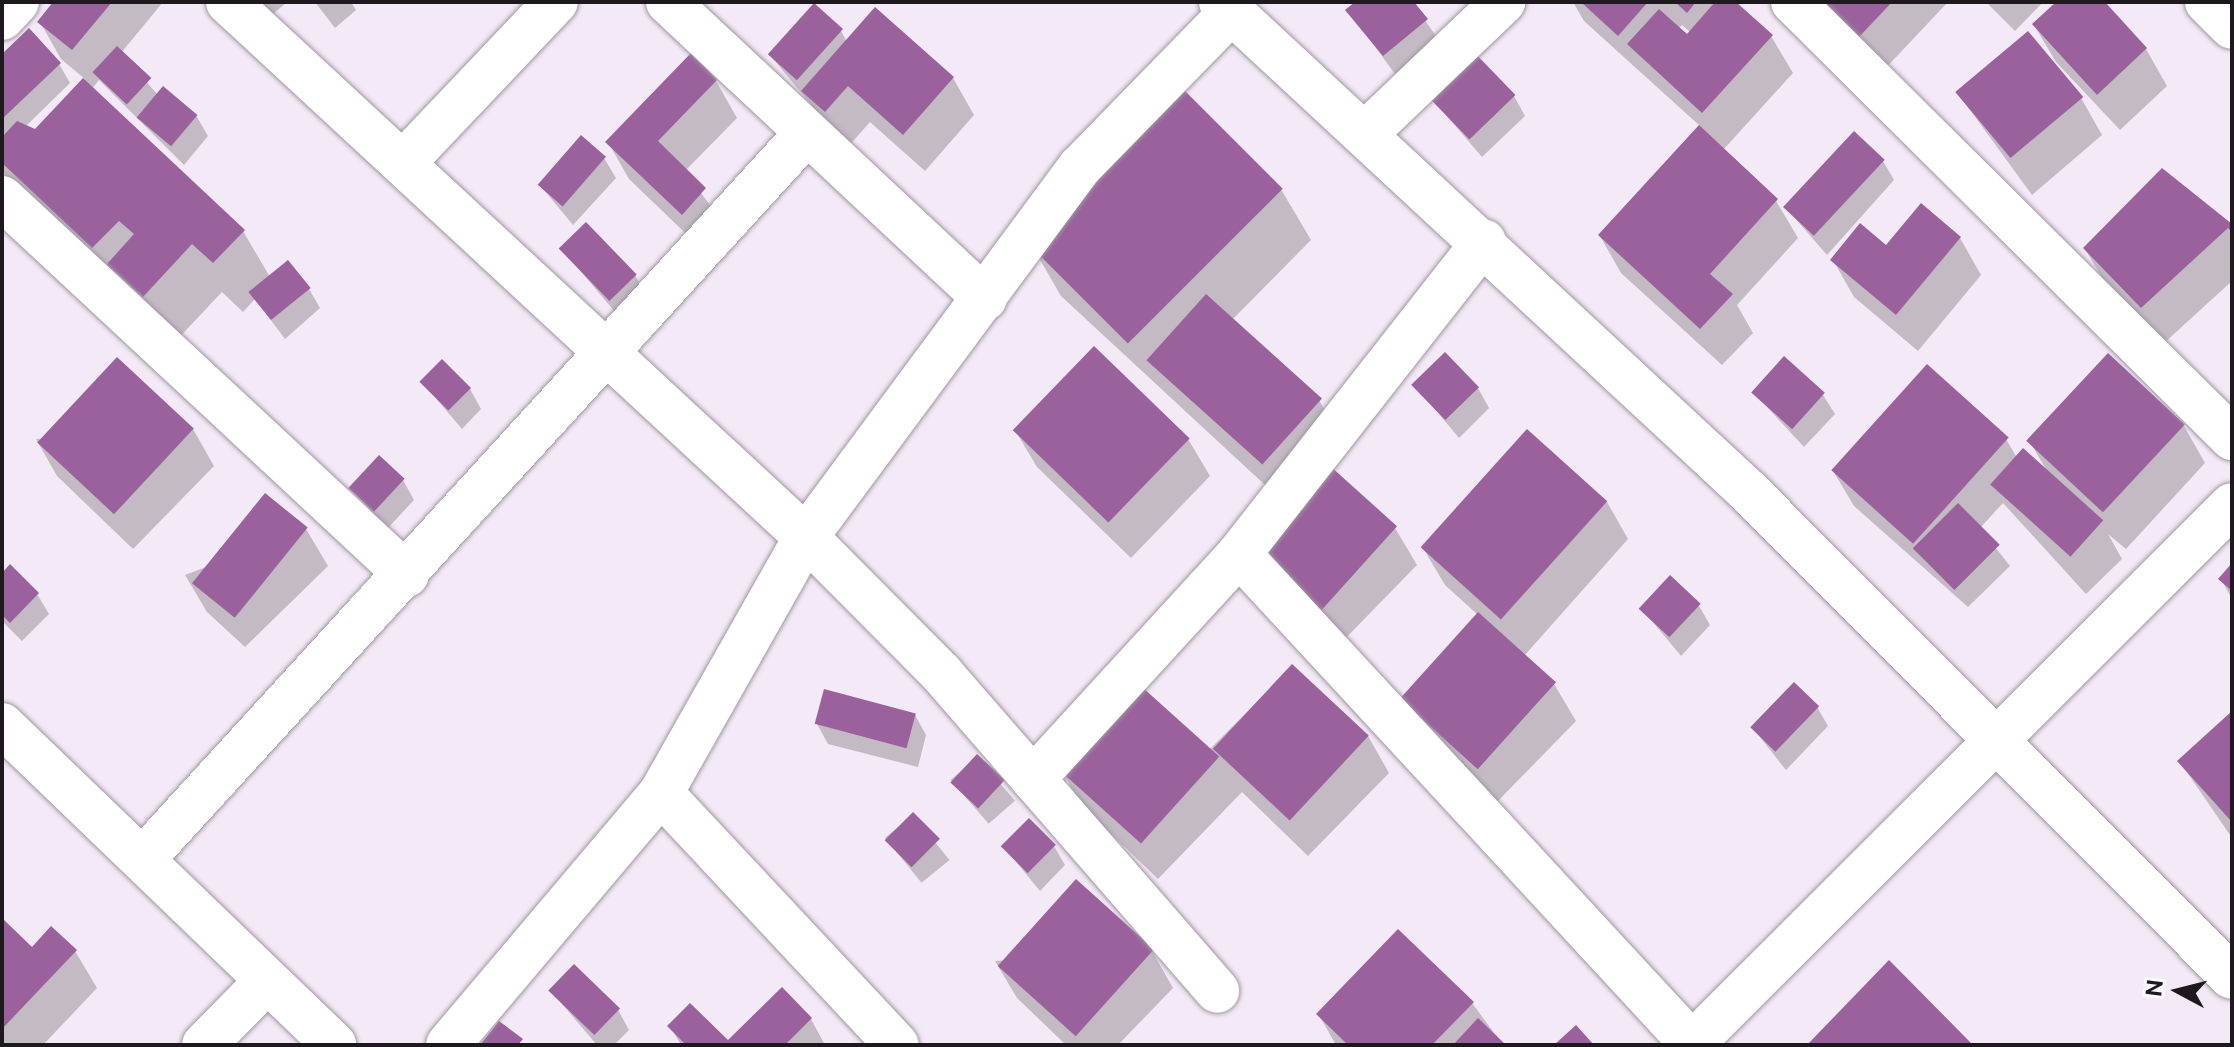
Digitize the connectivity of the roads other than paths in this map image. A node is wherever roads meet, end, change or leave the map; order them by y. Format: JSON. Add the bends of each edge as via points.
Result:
{"nodes":[{"id":1,"x":17,"y":2,"type":"edge"},
{"id":2,"x":228,"y":2,"type":"edge"},
{"id":3,"x":556,"y":2,"type":"edge"},
{"id":4,"x":668,"y":2,"type":"edge"},
{"id":5,"x":1503,"y":2,"type":"edge"},
{"id":6,"x":1793,"y":2,"type":"edge"},
{"id":7,"x":2207,"y":2,"type":"edge"},
{"id":8,"x":1226,"y":7,"type":"edge"},
{"id":9,"x":2,"y":18,"type":"edge"},
{"id":10,"x":2232,"y":27,"type":"edge"},
{"id":11,"x":1366,"y":133,"type":"junction"},
{"id":12,"x":805,"y":135,"type":"junction"},
{"id":13,"x":403,"y":163,"type":"junction"},
{"id":14,"x":2,"y":198,"type":"edge"},
{"id":15,"x":1484,"y":241,"type":"junction"},
{"id":16,"x":985,"y":299,"type":"junction"},
{"id":17,"x":604,"y":356,"type":"junction"},
{"id":18,"x":2232,"y":438,"type":"edge"},
{"id":19,"x":2232,"y":505,"type":"edge"},
{"id":20,"x":806,"y":537,"type":"junction"},
{"id":21,"x":1239,"y":554,"type":"junction"},
{"id":22,"x":407,"y":575,"type":"junction"},
{"id":23,"x":2,"y":725,"type":"edge"},
{"id":24,"x":1996,"y":740,"type":"junction"},
{"id":25,"x":1033,"y":779,"type":"junction"},
{"id":26,"x":661,"y":793,"type":"junction"},
{"id":27,"x":143,"y":859,"type":"junction"},
{"id":28,"x":2232,"y":977,"type":"edge"},
{"id":29,"x":265,"y":983,"type":"junction"},
{"id":30,"x":1217,"y":991,"type":"dead end"},
{"id":31,"x":1691,"y":1044,"type":"edge"},
{"id":32,"x":204,"y":1045,"type":"edge"},
{"id":33,"x":334,"y":1045,"type":"edge"},
{"id":34,"x":448,"y":1045,"type":"edge"},
{"id":35,"x":897,"y":1045,"type":"edge"}],
"edges":[{"from":1,"to":9,"type":"street"},
{"from":2,"to":13,"type":"street"},
{"from":3,"to":13,"type":"street"},
{"from":4,"to":12,"type":"street"},
{"from":5,"to":11,"type":"street"},
{"from":6,"to":18,"type":"street"},
{"from":7,"to":10,"type":"street"},
{"from":8,"to":11,"type":"street"},
{"from":8,"to":16,"type":"street","via":[[1080,167]]},
{"from":11,"to":15,"type":"street"},
{"from":12,"to":16,"type":"street"},
{"from":12,"to":17,"type":"street"},
{"from":13,"to":17,"type":"street"},
{"from":14,"to":22,"type":"street"},
{"from":15,"to":21,"type":"street"},
{"from":15,"to":24,"type":"street"},
{"from":16,"to":20,"type":"street"},
{"from":17,"to":20,"type":"street"},
{"from":17,"to":22,"type":"street"},
{"from":19,"to":24,"type":"street"},
{"from":20,"to":25,"type":"street"},
{"from":20,"to":26,"type":"street"},
{"from":21,"to":25,"type":"street"},
{"from":21,"to":31,"type":"street"},
{"from":22,"to":27,"type":"street"},
{"from":23,"to":27,"type":"street"},
{"from":24,"to":28,"type":"street"},
{"from":24,"to":31,"type":"street"},
{"from":25,"to":30,"type":"street"},
{"from":26,"to":34,"type":"street"},
{"from":26,"to":35,"type":"street"},
{"from":27,"to":29,"type":"street"},
{"from":29,"to":32,"type":"street"},
{"from":29,"to":33,"type":"street"}]}
